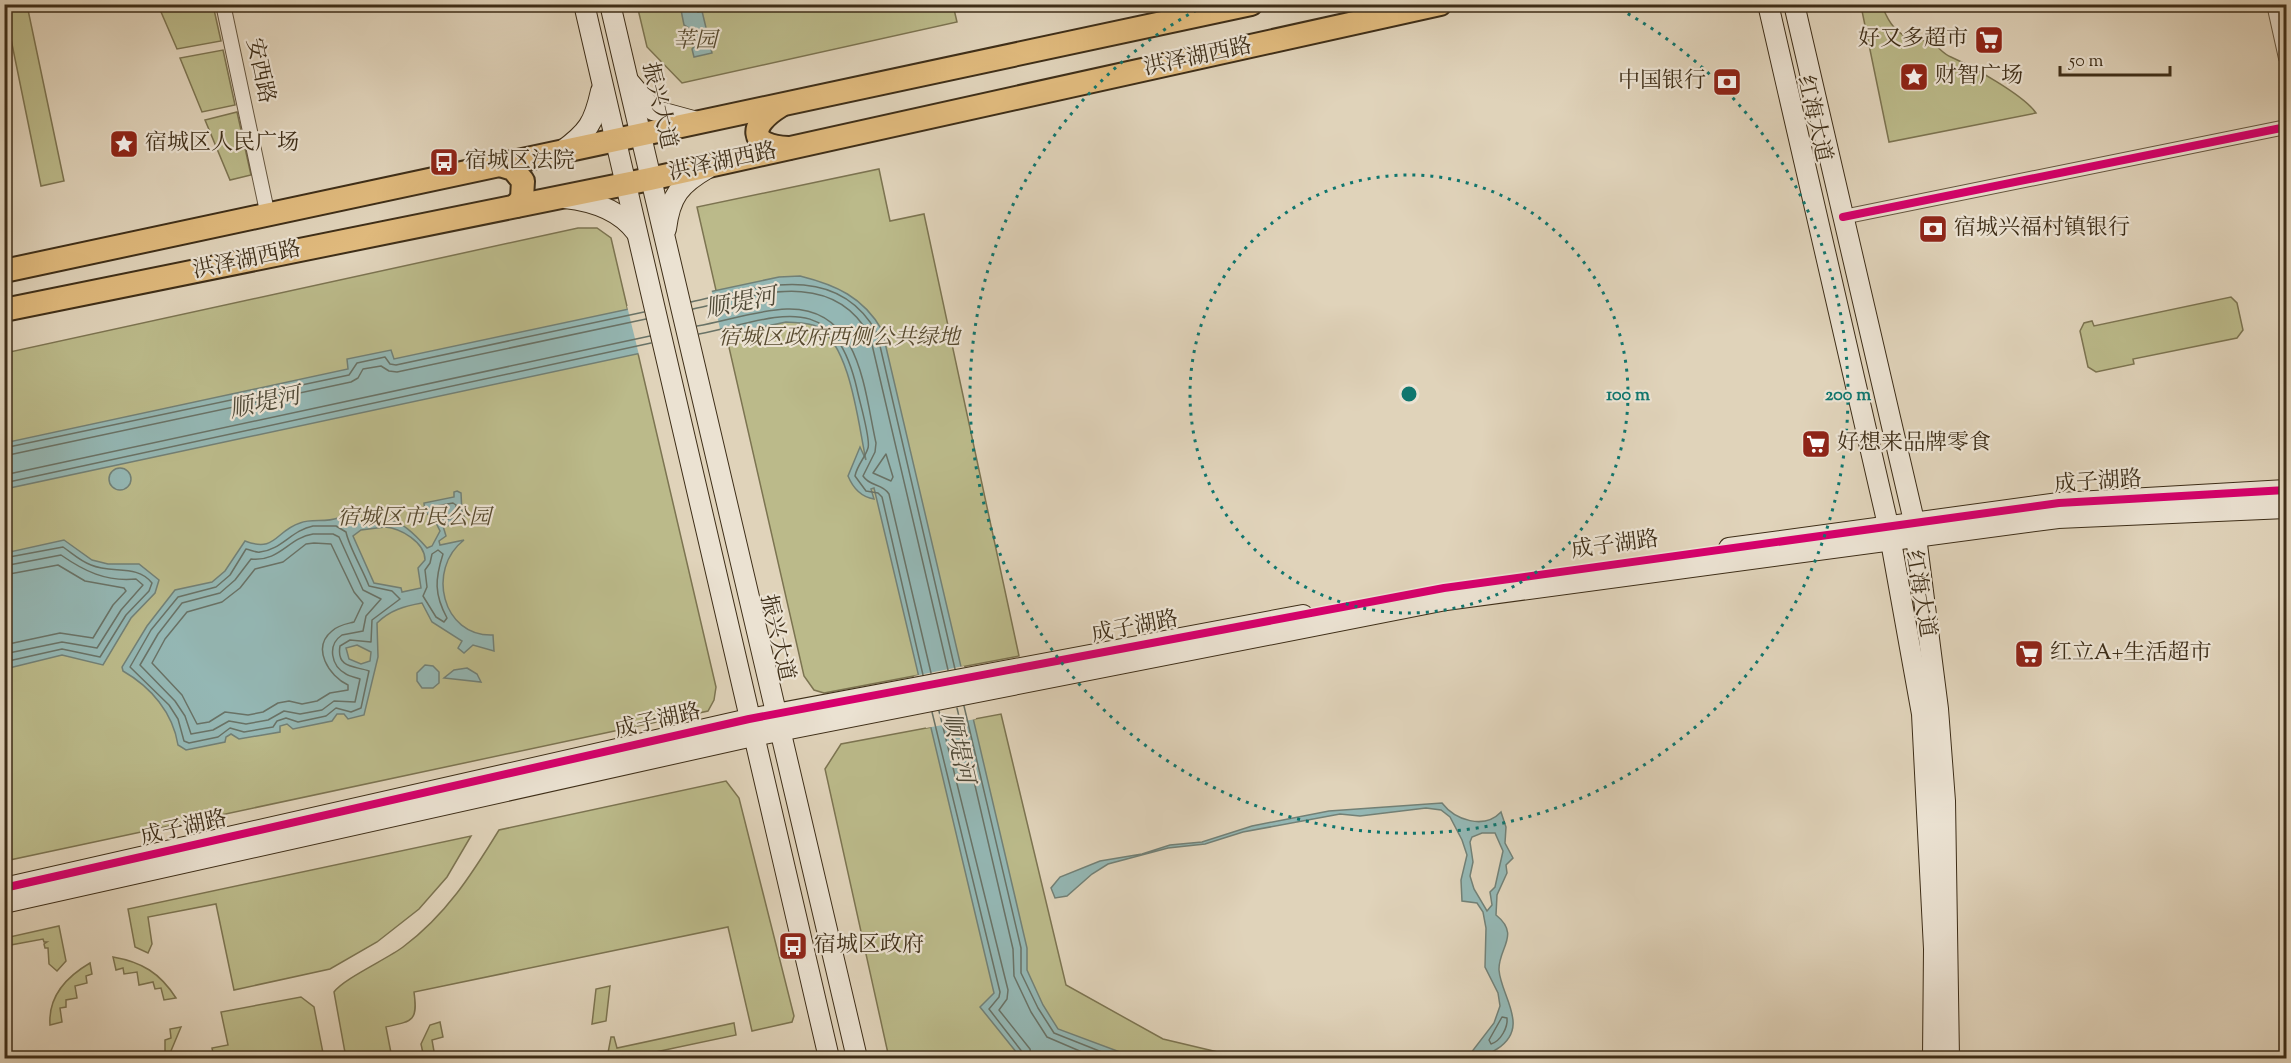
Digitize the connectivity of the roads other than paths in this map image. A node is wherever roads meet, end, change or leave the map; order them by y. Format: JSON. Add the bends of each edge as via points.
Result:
{"nodes":[{"id":1,"x":223,"y":4,"type":"edge"},
{"id":2,"x":584,"y":4,"type":"edge"},
{"id":3,"x":610,"y":4,"type":"edge"},
{"id":4,"x":1251,"y":4,"type":"edge"},
{"id":5,"x":1440,"y":4,"type":"edge"},
{"id":6,"x":1768,"y":4,"type":"edge"},
{"id":7,"x":1796,"y":4,"type":"edge"},
{"id":8,"x":2274,"y":4,"type":"edge"},
{"id":9,"x":618,"y":37,"type":"junction"},
{"id":10,"x":592,"y":42,"type":"junction"},
{"id":11,"x":2286,"y":58,"type":"edge"},
{"id":12,"x":627,"y":80,"type":"junction"},
{"id":13,"x":602,"y":85,"type":"junction"},
{"id":14,"x":781,"y":105,"type":"junction"},
{"id":15,"x":700,"y":122,"type":"junction"},
{"id":16,"x":2286,"y":127,"type":"edge"},
{"id":17,"x":640,"y":135,"type":"junction"},
{"id":18,"x":615,"y":140,"type":"junction"},
{"id":19,"x":792,"y":148,"type":"junction"},
{"id":20,"x":561,"y":152,"type":"junction"},
{"id":21,"x":500,"y":165,"type":"junction"},
{"id":22,"x":711,"y":166,"type":"junction"},
{"id":23,"x":651,"y":179,"type":"junction"},
{"id":24,"x":625,"y":184,"type":"junction"},
{"id":25,"x":559,"y":197,"type":"junction"},
{"id":26,"x":516,"y":206,"type":"junction"},
{"id":27,"x":268,"y":216,"type":"junction"},
{"id":28,"x":1843,"y":217,"type":"junction"},
{"id":29,"x":636,"y":232,"type":"junction"},
{"id":30,"x":667,"y":250,"type":"junction"},
{"id":31,"x":644,"y":265,"type":"junction"},
{"id":32,"x":4,"y":272,"type":"edge"},
{"id":33,"x":4,"y":310,"type":"edge"},
{"id":34,"x":2286,"y":490,"type":"edge"},
{"id":35,"x":2286,"y":508,"type":"edge"},
{"id":36,"x":1915,"y":530,"type":"junction"},
{"id":37,"x":1890,"y":533,"type":"junction"},
{"id":38,"x":778,"y":723,"type":"junction"},
{"id":39,"x":751,"y":728,"type":"junction"},
{"id":40,"x":4,"y":888,"type":"edge"},
{"id":41,"x":4,"y":903,"type":"edge"},
{"id":42,"x":829,"y":1059,"type":"edge"},
{"id":43,"x":857,"y":1059,"type":"edge"},
{"id":44,"x":1933,"y":1059,"type":"edge"},
{"id":45,"x":1949,"y":1059,"type":"edge"}],
"edges":[{"from":1,"to":27,"type":"street","name":"安西路"},
{"from":2,"to":10,"type":"main road","name":"振兴大道"},
{"from":3,"to":9,"type":"main road","name":"振兴大道"},
{"from":4,"to":14,"type":"main road","name":"洪泽湖西路"},
{"from":5,"to":19,"type":"main road","name":"洪泽湖西路"},
{"from":6,"to":37,"type":"main road","name":"红海大道"},
{"from":7,"to":28,"type":"main road","name":"红海大道"},
{"from":8,"to":11,"type":"street"},
{"from":9,"to":10,"type":"main road","via":[[606,46]]},
{"from":9,"to":12,"type":"main road","name":"振兴大道"},
{"from":10,"to":13,"type":"main road","name":"振兴大道"},
{"from":12,"to":15,"type":"main road","via":[[653,110]]},
{"from":12,"to":17,"type":"main road","name":"振兴大道"},
{"from":13,"to":18,"type":"main road","name":"振兴大道"},
{"from":13,"to":20,"type":"main road","via":[[592,123]]},
{"from":14,"to":15,"type":"main road","name":"洪泽湖西路"},
{"from":14,"to":19,"type":"main road","via":[[763,116],[757,127],[758,136],[773,147]]},
{"from":15,"to":17,"type":"main road","name":"洪泽湖西路"},
{"from":16,"to":28,"type":"street"},
{"from":17,"to":18,"type":"main road","name":"洪泽湖西路"},
{"from":17,"to":23,"type":"main road","name":"振兴大道"},
{"from":18,"to":20,"type":"main road","name":"洪泽湖西路"},
{"from":18,"to":24,"type":"main road","name":"振兴大道"},
{"from":19,"to":22,"type":"main road","name":"洪泽湖西路"},
{"from":20,"to":21,"type":"main road","name":"洪泽湖西路"},
{"from":21,"to":26,"type":"main road","via":[[513,169],[523,181],[522,198]]},
{"from":21,"to":27,"type":"main road","name":"洪泽湖西路"},
{"from":22,"to":23,"type":"main road","name":"洪泽湖西路"},
{"from":22,"to":30,"type":"main road","via":[[690,179],[673,198]]},
{"from":23,"to":24,"type":"main road","name":"洪泽湖西路"},
{"from":23,"to":30,"type":"main road","name":"振兴大道"},
{"from":24,"to":25,"type":"main road","name":"洪泽湖西路"},
{"from":24,"to":29,"type":"main road","name":"振兴大道"},
{"from":25,"to":26,"type":"main road","name":"洪泽湖西路"},
{"from":25,"to":29,"type":"main road","via":[[602,206],[619,215]]},
{"from":26,"to":33,"type":"main road","name":"洪泽湖西路"},
{"from":27,"to":32,"type":"main road","name":"洪泽湖西路"},
{"from":28,"to":36,"type":"main road","name":"红海大道"},
{"from":29,"to":31,"type":"main road","name":"振兴大道"},
{"from":30,"to":31,"type":"main road"},
{"from":30,"to":38,"type":"main road","name":"振兴大道"},
{"from":31,"to":39,"type":"main road","name":"振兴大道"},
{"from":34,"to":36,"type":"main road","name":"成子湖路","via":[[2059,503]]},
{"from":35,"to":36,"type":"main road","name":"成子湖路","via":[[2058,518]]},
{"from":36,"to":37,"type":"main road","name":"成子湖路"},
{"from":36,"to":45,"type":"main road","name":"红海大道","via":[[1938,709],[1945,801]]},
{"from":37,"to":38,"type":"main road","name":"成子湖路","via":[[1446,600]]},
{"from":37,"to":44,"type":"main road","name":"红海大道","via":[[1922,714],[1934,949]]},
{"from":38,"to":39,"type":"main road","name":"成子湖路"},
{"from":38,"to":43,"type":"main road","name":"振兴大道"},
{"from":39,"to":40,"type":"main road","name":"成子湖路"},
{"from":39,"to":41,"type":"main road","name":"成子湖路"},
{"from":39,"to":42,"type":"main road","name":"振兴大道"}]}
